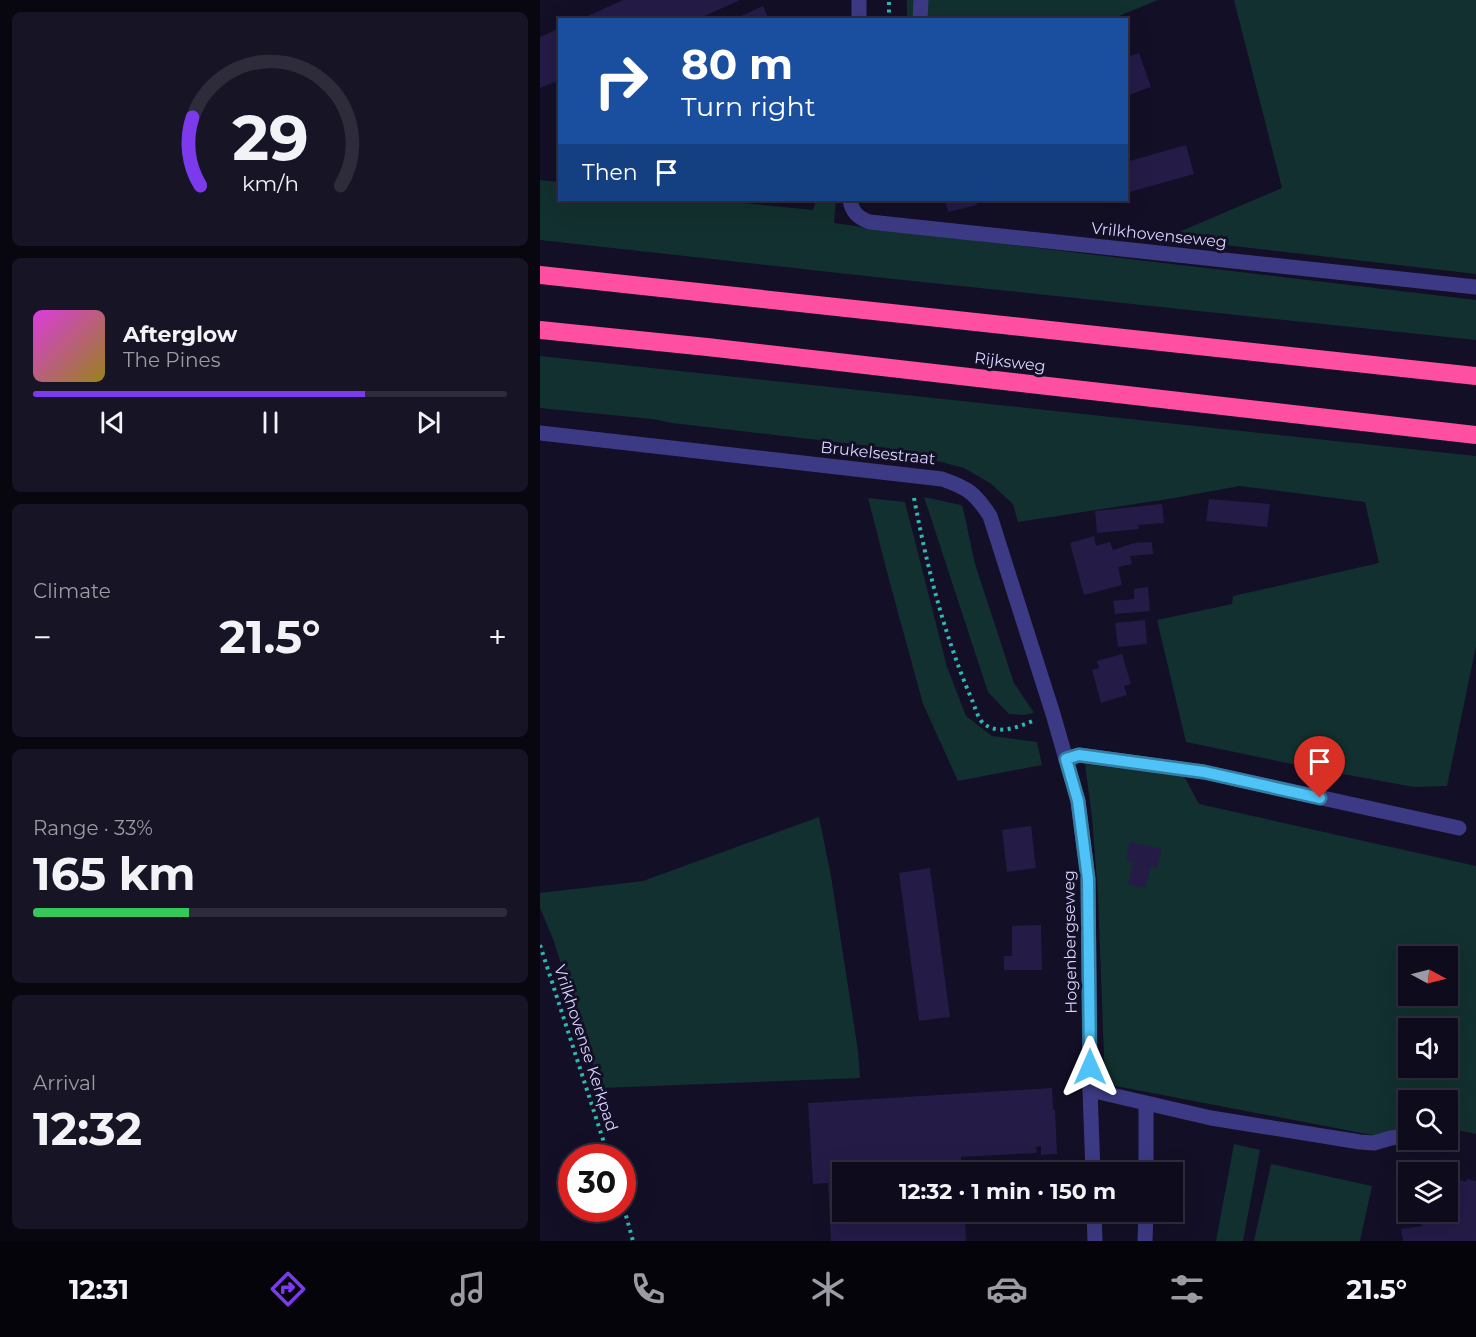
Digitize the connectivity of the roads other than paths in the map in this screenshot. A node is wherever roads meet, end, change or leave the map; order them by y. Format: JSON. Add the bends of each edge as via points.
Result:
{"nodes":[{"id":1,"x":859,"y":0,"type":"edge"},
{"id":2,"x":921,"y":0,"type":"edge"},
{"id":3,"x":859,"y":18,"type":"edge"},
{"id":4,"x":920,"y":18,"type":"edge"},
{"id":5,"x":850,"y":201,"type":"edge"},
{"id":6,"x":540,"y":275,"type":"edge"},
{"id":7,"x":1476,"y":287,"type":"edge"},
{"id":8,"x":540,"y":330,"type":"edge"},
{"id":9,"x":1476,"y":376,"type":"edge"},
{"id":10,"x":540,"y":433,"type":"edge"},
{"id":11,"x":1476,"y":435,"type":"edge"},
{"id":12,"x":1053,"y":714,"type":"joint"},
{"id":13,"x":1066,"y":759,"type":"junction"},
{"id":14,"x":1459,"y":828,"type":"dead end"},
{"id":15,"x":1090,"y":1090,"type":"junction"},
{"id":16,"x":1146,"y":1104,"type":"junction"},
{"id":17,"x":1398,"y":1137,"type":"edge"},
{"id":18,"x":1093,"y":1162,"type":"edge"},
{"id":19,"x":1146,"y":1162,"type":"edge"},
{"id":20,"x":1094,"y":1222,"type":"edge"},
{"id":21,"x":1146,"y":1222,"type":"edge"},
{"id":22,"x":1095,"y":1241,"type":"edge"},
{"id":23,"x":1145,"y":1241,"type":"edge"}],
"edges":[{"from":1,"to":3,"type":"street"},
{"from":2,"to":4,"type":"street"},
{"from":5,"to":7,"type":"street","name":"Vrilkhovenseweg","via":[[858,217],[870,222]]},
{"from":6,"to":9,"type":"highway"},
{"from":8,"to":11,"type":"highway","name":"Rijksweg"},
{"from":10,"to":12,"type":"street","name":"Brukelsestraat","via":[[942,479],[961,486],[978,498],[990,516]]},
{"from":12,"to":13,"type":"street","name":"Hogenbergseweg"},
{"from":13,"to":14,"type":"street","via":[[1079,755],[1204,772]]},
{"from":13,"to":15,"type":"street","name":"Hogenbergseweg","via":[[1078,801],[1088,879]]},
{"from":15,"to":16,"type":"street"},
{"from":15,"to":18,"type":"street","name":"Hogenbergseweg"},
{"from":16,"to":17,"type":"street","via":[[1360,1142]]},
{"from":16,"to":19,"type":"street"},
{"from":20,"to":22,"type":"street"},
{"from":21,"to":23,"type":"street"}]}
